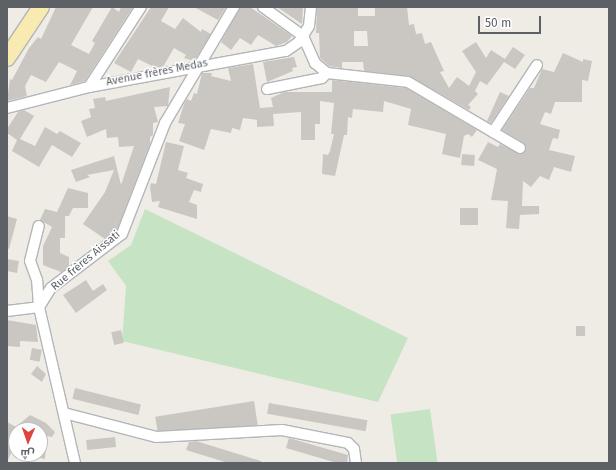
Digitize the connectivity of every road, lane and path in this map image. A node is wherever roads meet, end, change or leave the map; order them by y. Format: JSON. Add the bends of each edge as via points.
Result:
{"nodes":[{"id":1,"x":41,"y":7,"type":"edge"},
{"id":2,"x":141,"y":7,"type":"edge"},
{"id":3,"x":234,"y":7,"type":"edge"},
{"id":4,"x":263,"y":7,"type":"edge"},
{"id":5,"x":311,"y":7,"type":"edge"},
{"id":6,"x":303,"y":36,"type":"junction"},
{"id":7,"x":7,"y":58,"type":"edge"},
{"id":8,"x":199,"y":65,"type":"junction"},
{"id":9,"x":537,"y":65,"type":"dead end"},
{"id":10,"x":327,"y":73,"type":"junction"},
{"id":11,"x":89,"y":87,"type":"junction"},
{"id":12,"x":267,"y":88,"type":"dead end"},
{"id":13,"x":7,"y":108,"type":"edge"},
{"id":14,"x":493,"y":132,"type":"junction"},
{"id":15,"x":520,"y":148,"type":"dead end"},
{"id":16,"x":39,"y":226,"type":"dead end"},
{"id":17,"x":39,"y":307,"type":"junction"},
{"id":18,"x":7,"y":311,"type":"edge"},
{"id":19,"x":64,"y":412,"type":"junction"},
{"id":20,"x":75,"y":463,"type":"edge"},
{"id":21,"x":356,"y":463,"type":"edge"}],
"edges":[{"from":1,"to":7,"type":"main road"},
{"from":2,"to":11,"type":"street"},
{"from":3,"to":8,"type":"street","name":"Rue frères Aissati"},
{"from":4,"to":6,"type":"street"},
{"from":5,"to":6,"type":"street","via":[[309,26]]},
{"from":6,"to":8,"type":"street","name":"Avenue frères Medas","via":[[286,51]]},
{"from":6,"to":10,"type":"street","via":[[315,63]]},
{"from":8,"to":11,"type":"street","name":"Avenue frères Medas"},
{"from":8,"to":17,"type":"street","name":"Rue frères Aissati","via":[[165,123],[122,234],[51,288]]},
{"from":9,"to":14,"type":"street"},
{"from":10,"to":12,"type":"street","via":[[322,78]]},
{"from":10,"to":14,"type":"street","via":[[408,82]]},
{"from":11,"to":13,"type":"street","name":"Avenue frères Medas"},
{"from":14,"to":15,"type":"street"},
{"from":16,"to":17,"type":"street","via":[[30,261],[37,280]]},
{"from":17,"to":18,"type":"street"},
{"from":17,"to":19,"type":"street"},
{"from":19,"to":20,"type":"street"},
{"from":19,"to":21,"type":"street","via":[[156,438],[282,430],[348,443],[354,449]]}]}
